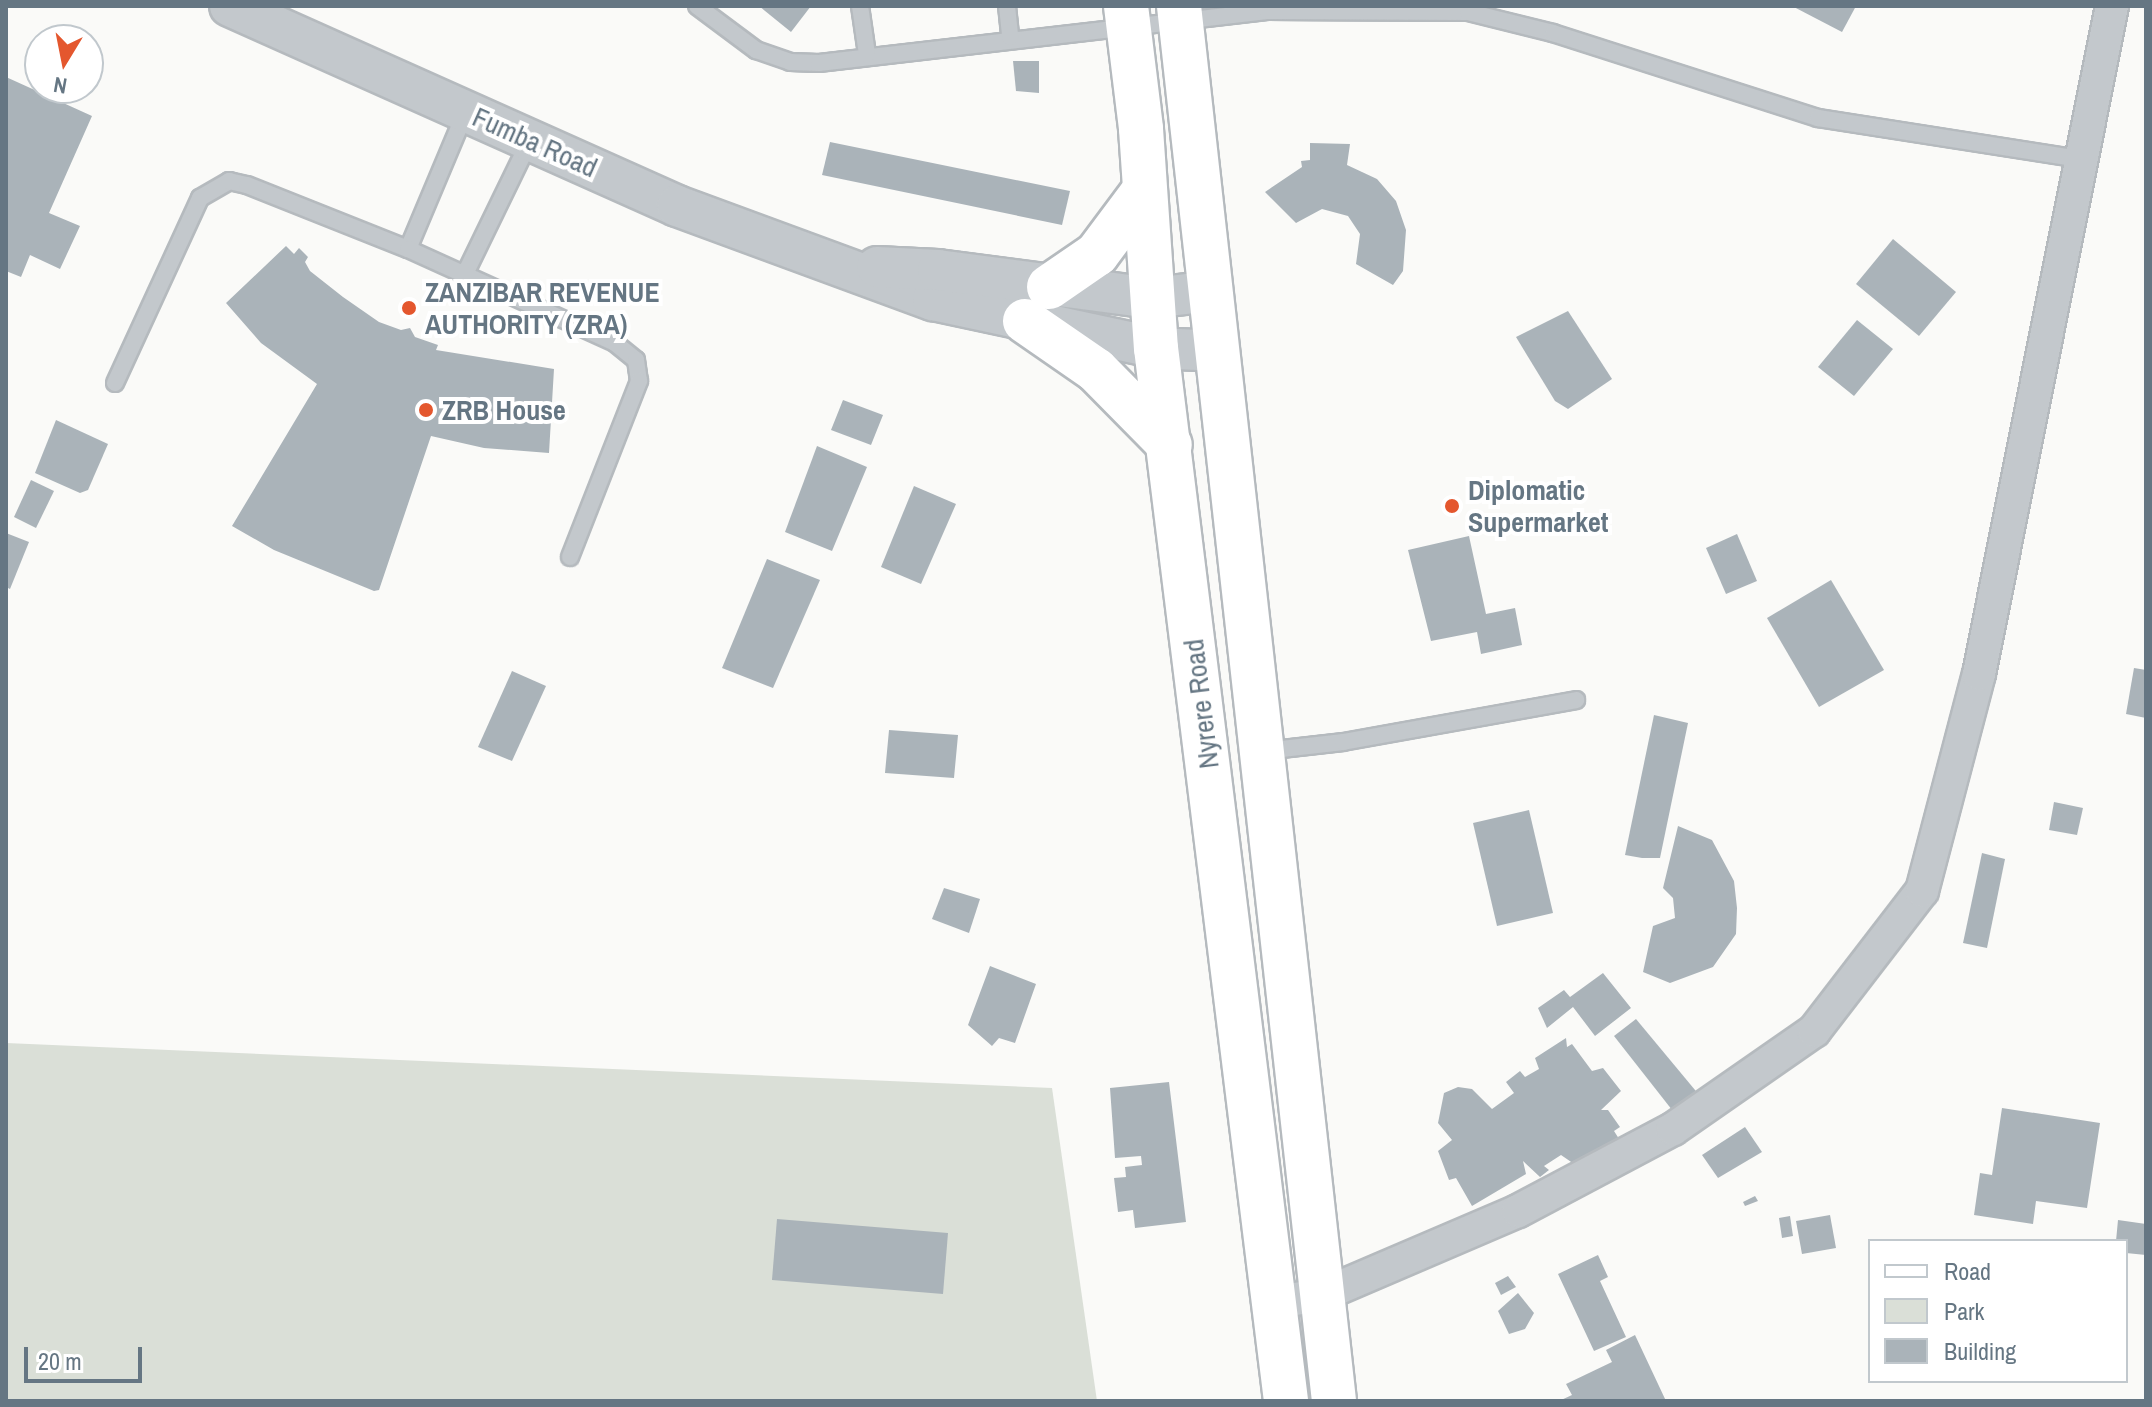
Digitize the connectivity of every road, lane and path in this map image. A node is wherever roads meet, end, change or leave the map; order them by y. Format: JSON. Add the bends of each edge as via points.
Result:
{"nodes":[{"id":1,"x":230,"y":6,"type":"edge"},
{"id":2,"x":697,"y":6,"type":"edge"},
{"id":3,"x":860,"y":6,"type":"edge"},
{"id":4,"x":1007,"y":6,"type":"edge"},
{"id":5,"x":2112,"y":6,"type":"edge"},
{"id":6,"x":1465,"y":9,"type":"edge"},
{"id":7,"x":1179,"y":12,"type":"edge"},
{"id":8,"x":1127,"y":16,"type":"edge"},
{"id":9,"x":1010,"y":37,"type":"junction"},
{"id":10,"x":867,"y":54,"type":"junction"},
{"id":11,"x":466,"y":111,"type":"junction"},
{"id":12,"x":530,"y":140,"type":"junction"},
{"id":13,"x":2081,"y":159,"type":"junction"},
{"id":14,"x":1144,"y":191,"type":"junction"},
{"id":15,"x":408,"y":249,"type":"junction"},
{"id":16,"x":464,"y":276,"type":"junction"},
{"id":17,"x":1212,"y":291,"type":"junction"},
{"id":18,"x":1152,"y":298,"type":"junction"},
{"id":19,"x":1037,"y":304,"type":"junction"},
{"id":20,"x":1156,"y":348,"type":"junction"},
{"id":21,"x":1219,"y":351,"type":"junction"},
{"id":22,"x":115,"y":383,"type":"dead end"},
{"id":23,"x":1170,"y":445,"type":"junction"},
{"id":24,"x":570,"y":557,"type":"dead end"},
{"id":25,"x":1576,"y":700,"type":"dead end"},
{"id":26,"x":1263,"y":751,"type":"junction"},
{"id":27,"x":1322,"y":1295,"type":"junction"},
{"id":28,"x":1275,"y":1302,"type":"junction"},
{"id":29,"x":1286,"y":1401,"type":"edge"},
{"id":30,"x":1334,"y":1401,"type":"edge"}],
"edges":[{"from":1,"to":11,"type":"street","name":"Fumba Road"},
{"from":2,"to":10,"type":"lane","via":[[756,50],[790,62]]},
{"from":3,"to":10,"type":"lane"},
{"from":4,"to":9,"type":"lane"},
{"from":5,"to":13,"type":"street"},
{"from":6,"to":7,"type":"lane"},
{"from":6,"to":13,"type":"lane","via":[[1818,118]]},
{"from":7,"to":8,"type":"lane"},
{"from":7,"to":17,"type":"main road","name":"Nyrere Road"},
{"from":8,"to":9,"type":"lane"},
{"from":8,"to":14,"type":"main road","name":"Nyrere Road"},
{"from":9,"to":10,"type":"lane"},
{"from":11,"to":12,"type":"street","name":"Fumba Road"},
{"from":11,"to":15,"type":"lane"},
{"from":12,"to":16,"type":"lane"},
{"from":12,"to":19,"type":"street","name":"Fumba Road","via":[[677,206],[933,300]]},
{"from":13,"to":27,"type":"street","via":[[1979,674],[1922,891],[1814,1031],[1673,1129],[1518,1211]]},
{"from":14,"to":18,"type":"main road","name":"Nyrere Road"},
{"from":14,"to":19,"type":"main road","via":[[1097,254]]},
{"from":15,"to":16,"type":"lane"},
{"from":15,"to":22,"type":"lane","via":[[247,185],[229,181],[214,187],[200,198]]},
{"from":16,"to":24,"type":"lane","via":[[615,343],[636,360],[639,381]]},
{"from":17,"to":18,"type":"street","name":"Fumba Road"},
{"from":17,"to":21,"type":"main road","name":"Nyrere Road"},
{"from":18,"to":19,"type":"street","name":"Fumba Road"},
{"from":18,"to":20,"type":"main road","name":"Nyrere Road"},
{"from":19,"to":20,"type":"street","name":"Fumba Road"},
{"from":19,"to":23,"type":"main road"},
{"from":20,"to":21,"type":"street","name":"Fumba Road"},
{"from":20,"to":23,"type":"main road","name":"Nyrere Road"},
{"from":21,"to":26,"type":"main road","name":"Nyrere Road"},
{"from":23,"to":28,"type":"main road","name":"Nyrere Road"},
{"from":25,"to":26,"type":"lane"},
{"from":26,"to":27,"type":"main road","name":"Nyrere Road"},
{"from":27,"to":28,"type":"street"},
{"from":27,"to":30,"type":"main road","name":"Nyrere Road"},
{"from":28,"to":29,"type":"main road","name":"Nyrere Road"}]}
